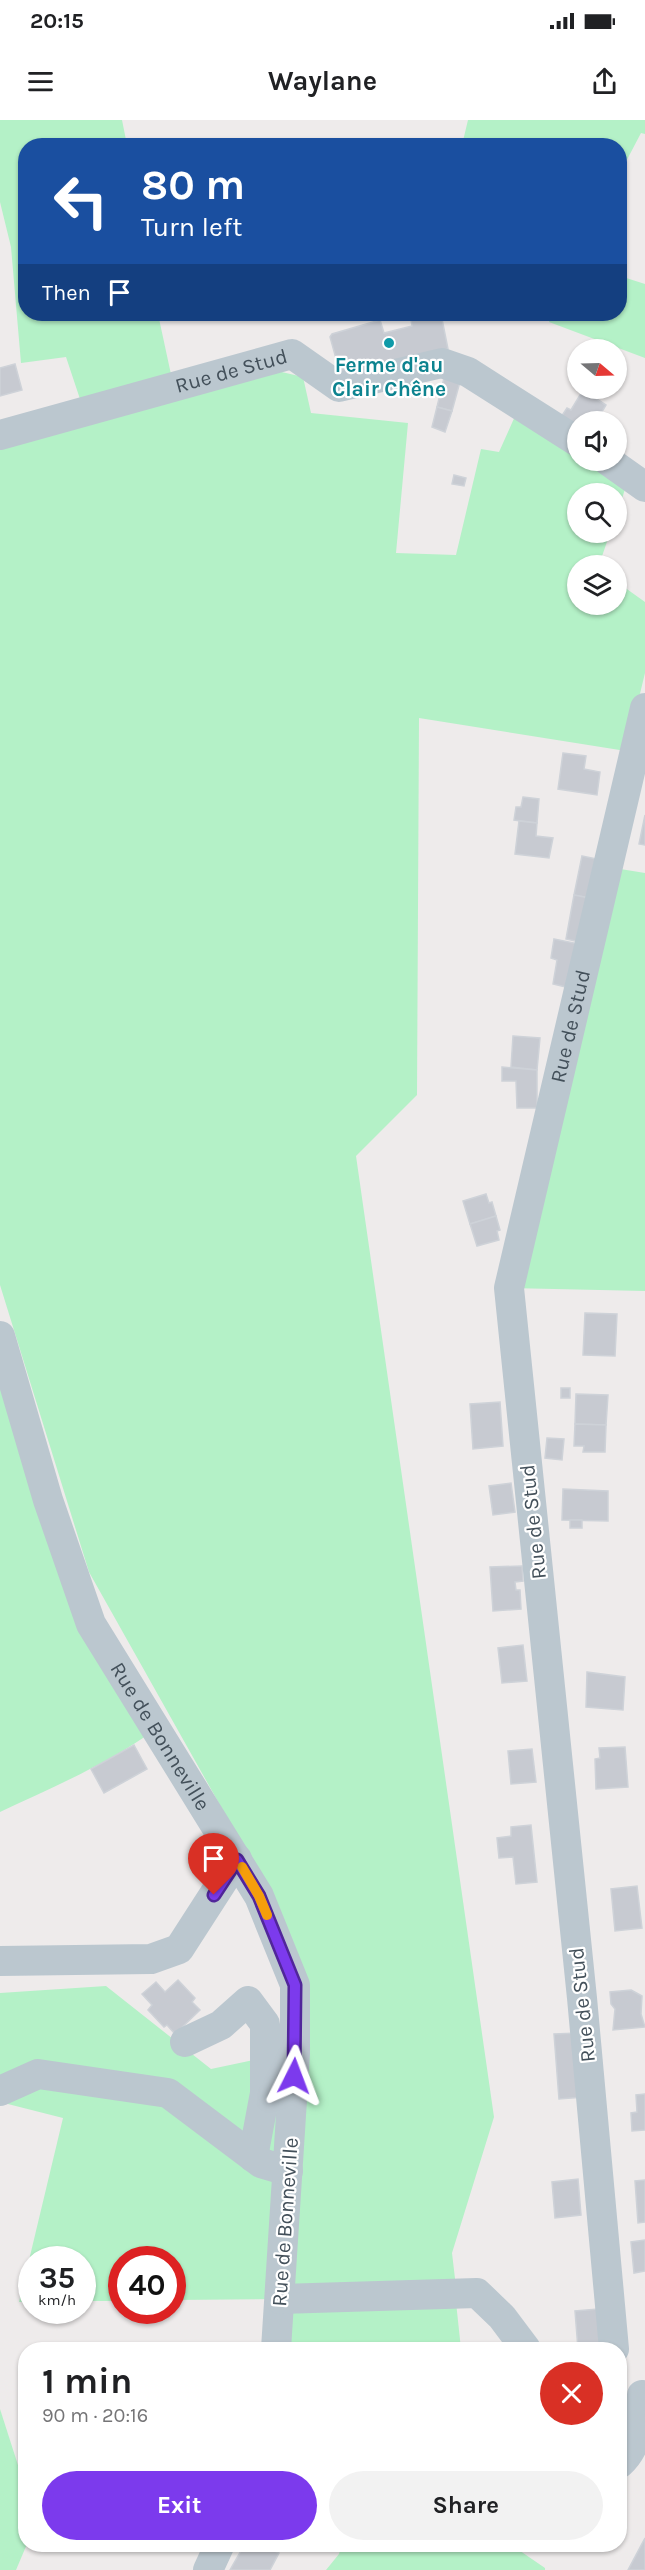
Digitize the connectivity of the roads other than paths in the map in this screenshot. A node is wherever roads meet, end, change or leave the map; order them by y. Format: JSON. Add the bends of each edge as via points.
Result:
{"nodes":[{"id":1,"x":0,"y":435,"type":"edge"},
{"id":2,"x":567,"y":435,"type":"edge"},
{"id":3,"x":622,"y":471,"type":"edge"},
{"id":4,"x":645,"y":487,"type":"edge"},
{"id":5,"x":645,"y":708,"type":"edge"},
{"id":6,"x":0,"y":1336,"type":"edge"},
{"id":7,"x":237,"y":1860,"type":"junction"},
{"id":8,"x":0,"y":1961,"type":"edge"},
{"id":9,"x":185,"y":2042,"type":"dead end"},
{"id":10,"x":0,"y":2091,"type":"edge"},
{"id":11,"x":253,"y":2157,"type":"junction"},
{"id":12,"x":288,"y":2171,"type":"junction"},
{"id":13,"x":280,"y":2299,"type":"junction"},
{"id":14,"x":277,"y":2342,"type":"edge"},
{"id":15,"x":521,"y":2342,"type":"edge"},
{"id":16,"x":613,"y":2342,"type":"edge"},
{"id":17,"x":642,"y":2395,"type":"dead end"},
{"id":18,"x":627,"y":2457,"type":"edge"},
{"id":19,"x":216,"y":2552,"type":"edge"},
{"id":20,"x":208,"y":2570,"type":"edge"}],
"edges":[{"from":1,"to":2,"type":"street","name":"Rue de Stud","via":[[292,354],[339,387],[442,363],[468,372]]},
{"from":3,"to":4,"type":"street"},
{"from":5,"to":16,"type":"street","name":"Rue de Stud","via":[[509,1288]]},
{"from":6,"to":7,"type":"street","name":"Rue de Bonneville","via":[[48,1500],[92,1624]]},
{"from":7,"to":8,"type":"street","via":[[179,1949],[150,1959]]},
{"from":7,"to":12,"type":"street","name":"Rue de Bonneville","via":[[259,1896],[295,1985]]},
{"from":9,"to":11,"type":"street","via":[[221,2025],[248,2001],[265,2024],[265,2093]]},
{"from":10,"to":11,"type":"street","via":[[38,2074],[168,2093]]},
{"from":11,"to":12,"type":"street"},
{"from":12,"to":13,"type":"street","name":"Rue de Bonneville"},
{"from":13,"to":14,"type":"street","name":"Rue de Bonneville"},
{"from":13,"to":15,"type":"street","via":[[477,2293]]},
{"from":17,"to":18,"type":"street","via":[[634,2442]]},
{"from":19,"to":20,"type":"street"}]}
